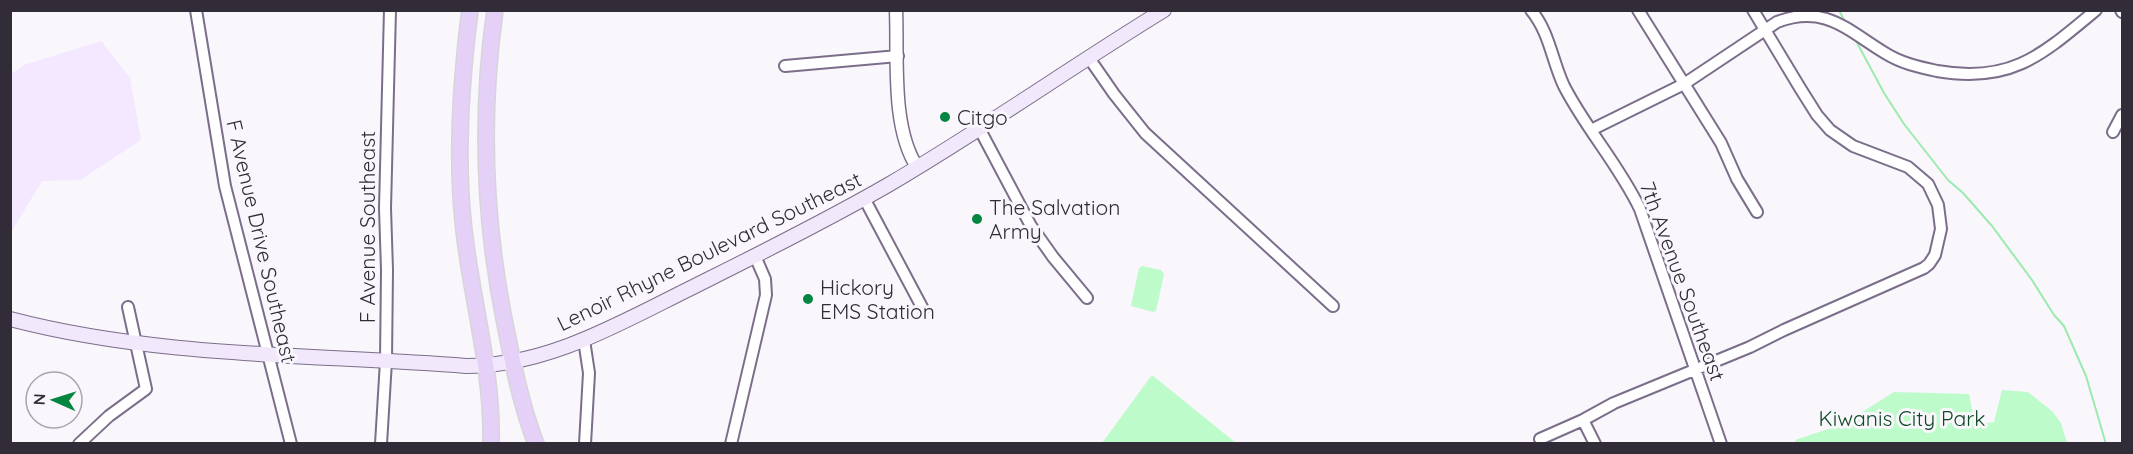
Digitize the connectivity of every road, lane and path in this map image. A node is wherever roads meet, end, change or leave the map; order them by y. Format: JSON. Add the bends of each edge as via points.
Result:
{"nodes":[{"id":1,"x":196,"y":10,"type":"edge"},
{"id":2,"x":390,"y":10,"type":"edge"},
{"id":3,"x":470,"y":10,"type":"edge"},
{"id":4,"x":495,"y":10,"type":"edge"},
{"id":5,"x":896,"y":10,"type":"edge"},
{"id":6,"x":1164,"y":10,"type":"edge"},
{"id":7,"x":1531,"y":10,"type":"edge"},
{"id":8,"x":1638,"y":10,"type":"edge"},
{"id":9,"x":1753,"y":10,"type":"edge"},
{"id":10,"x":2096,"y":10,"type":"edge"},
{"id":11,"x":1766,"y":30,"type":"junction"},
{"id":12,"x":898,"y":56,"type":"junction"},
{"id":13,"x":1089,"y":58,"type":"junction"},
{"id":14,"x":785,"y":66,"type":"dead end"},
{"id":15,"x":1684,"y":84,"type":"junction"},
{"id":16,"x":2122,"y":115,"type":"edge"},
{"id":17,"x":979,"y":128,"type":"junction"},
{"id":18,"x":1591,"y":130,"type":"junction"},
{"id":19,"x":2113,"y":132,"type":"dead end"},
{"id":20,"x":916,"y":168,"type":"junction"},
{"id":21,"x":864,"y":198,"type":"junction"},
{"id":22,"x":1757,"y":212,"type":"dead end"},
{"id":23,"x":755,"y":256,"type":"junction"},
{"id":24,"x":1087,"y":298,"type":"dead end"},
{"id":25,"x":1333,"y":306,"type":"dead end"},
{"id":26,"x":128,"y":307,"type":"dead end"},
{"id":27,"x":923,"y":309,"type":"dead end"},
{"id":28,"x":10,"y":319,"type":"edge"},
{"id":29,"x":584,"y":340,"type":"junction"},
{"id":30,"x":135,"y":343,"type":"junction"},
{"id":31,"x":269,"y":354,"type":"junction"},
{"id":32,"x":386,"y":361,"type":"junction"},
{"id":33,"x":513,"y":362,"type":"junction"},
{"id":34,"x":486,"y":366,"type":"junction"},
{"id":35,"x":1697,"y":370,"type":"junction"},
{"id":36,"x":1583,"y":420,"type":"junction"},
{"id":37,"x":1540,"y":439,"type":"dead end"},
{"id":38,"x":79,"y":444,"type":"edge"},
{"id":39,"x":291,"y":444,"type":"edge"},
{"id":40,"x":381,"y":444,"type":"edge"},
{"id":41,"x":491,"y":444,"type":"edge"},
{"id":42,"x":536,"y":444,"type":"edge"},
{"id":43,"x":585,"y":444,"type":"edge"},
{"id":44,"x":731,"y":444,"type":"edge"},
{"id":45,"x":1595,"y":444,"type":"edge"},
{"id":46,"x":1721,"y":444,"type":"edge"}],
"edges":[{"from":1,"to":31,"type":"street","name":"F Avenue Drive Southeast","via":[[225,186]]},
{"from":2,"to":32,"type":"street","name":"F Avenue Southeast"},
{"from":3,"to":34,"type":"main road","via":[[460,106],[463,220]]},
{"from":4,"to":33,"type":"main road","via":[[487,82],[487,205],[495,273]]},
{"from":5,"to":12,"type":"street"},
{"from":6,"to":13,"type":"main road","name":"Lenoir Rhyne Boulevard Southeast"},
{"from":7,"to":18,"type":"street","name":"7th Avenue Southeast","via":[[1546,33],[1564,85]]},
{"from":8,"to":15,"type":"street"},
{"from":9,"to":11,"type":"street"},
{"from":10,"to":11,"type":"street","via":[[2037,57],[1986,74],[1948,73],[1906,64],[1837,22],[1818,16],[1788,18]]},
{"from":11,"to":15,"type":"street"},
{"from":11,"to":35,"type":"street","via":[[1817,116],[1830,130],[1853,146],[1908,167],[1928,184],[1938,205],[1941,229],[1931,262],[1924,268]]},
{"from":12,"to":14,"type":"street"},
{"from":12,"to":20,"type":"street","via":[[902,128]]},
{"from":13,"to":17,"type":"main road","name":"Lenoir Rhyne Boulevard Southeast"},
{"from":13,"to":25,"type":"street","via":[[1145,133]]},
{"from":15,"to":18,"type":"street"},
{"from":15,"to":22,"type":"street"},
{"from":16,"to":19,"type":"street"},
{"from":17,"to":20,"type":"main road","name":"Lenoir Rhyne Boulevard Southeast"},
{"from":17,"to":24,"type":"street","via":[[1030,226]]},
{"from":18,"to":35,"type":"street","name":"7th Avenue Southeast","via":[[1640,209]]},
{"from":20,"to":21,"type":"main road","name":"Lenoir Rhyne Boulevard Southeast"},
{"from":21,"to":23,"type":"main road","name":"Lenoir Rhyne Boulevard Southeast"},
{"from":21,"to":27,"type":"street"},
{"from":23,"to":29,"type":"main road","name":"Lenoir Rhyne Boulevard Southeast"},
{"from":23,"to":44,"type":"street","via":[[765,279],[766,295]]},
{"from":26,"to":30,"type":"street"},
{"from":28,"to":30,"type":"main road","name":"Lenoir Rhyne Boulevard Southeast"},
{"from":29,"to":33,"type":"main road","name":"Lenoir Rhyne Boulevard Southeast"},
{"from":29,"to":43,"type":"street","via":[[589,374]]},
{"from":30,"to":31,"type":"main road","name":"Lenoir Rhyne Boulevard Southeast"},
{"from":30,"to":38,"type":"street","via":[[146,388]]},
{"from":31,"to":32,"type":"main road","name":"Lenoir Rhyne Boulevard Southeast"},
{"from":31,"to":39,"type":"street","name":"F Avenue Drive Southeast"},
{"from":32,"to":34,"type":"main road","name":"Lenoir Rhyne Boulevard Southeast"},
{"from":32,"to":40,"type":"street","name":"F Avenue Southeast"},
{"from":33,"to":34,"type":"main road","name":"Lenoir Rhyne Boulevard Southeast"},
{"from":33,"to":42,"type":"main road"},
{"from":34,"to":41,"type":"main road"},
{"from":35,"to":36,"type":"street"},
{"from":35,"to":46,"type":"street","name":"7th Avenue Southeast"},
{"from":36,"to":37,"type":"street"},
{"from":36,"to":45,"type":"street"}]}
